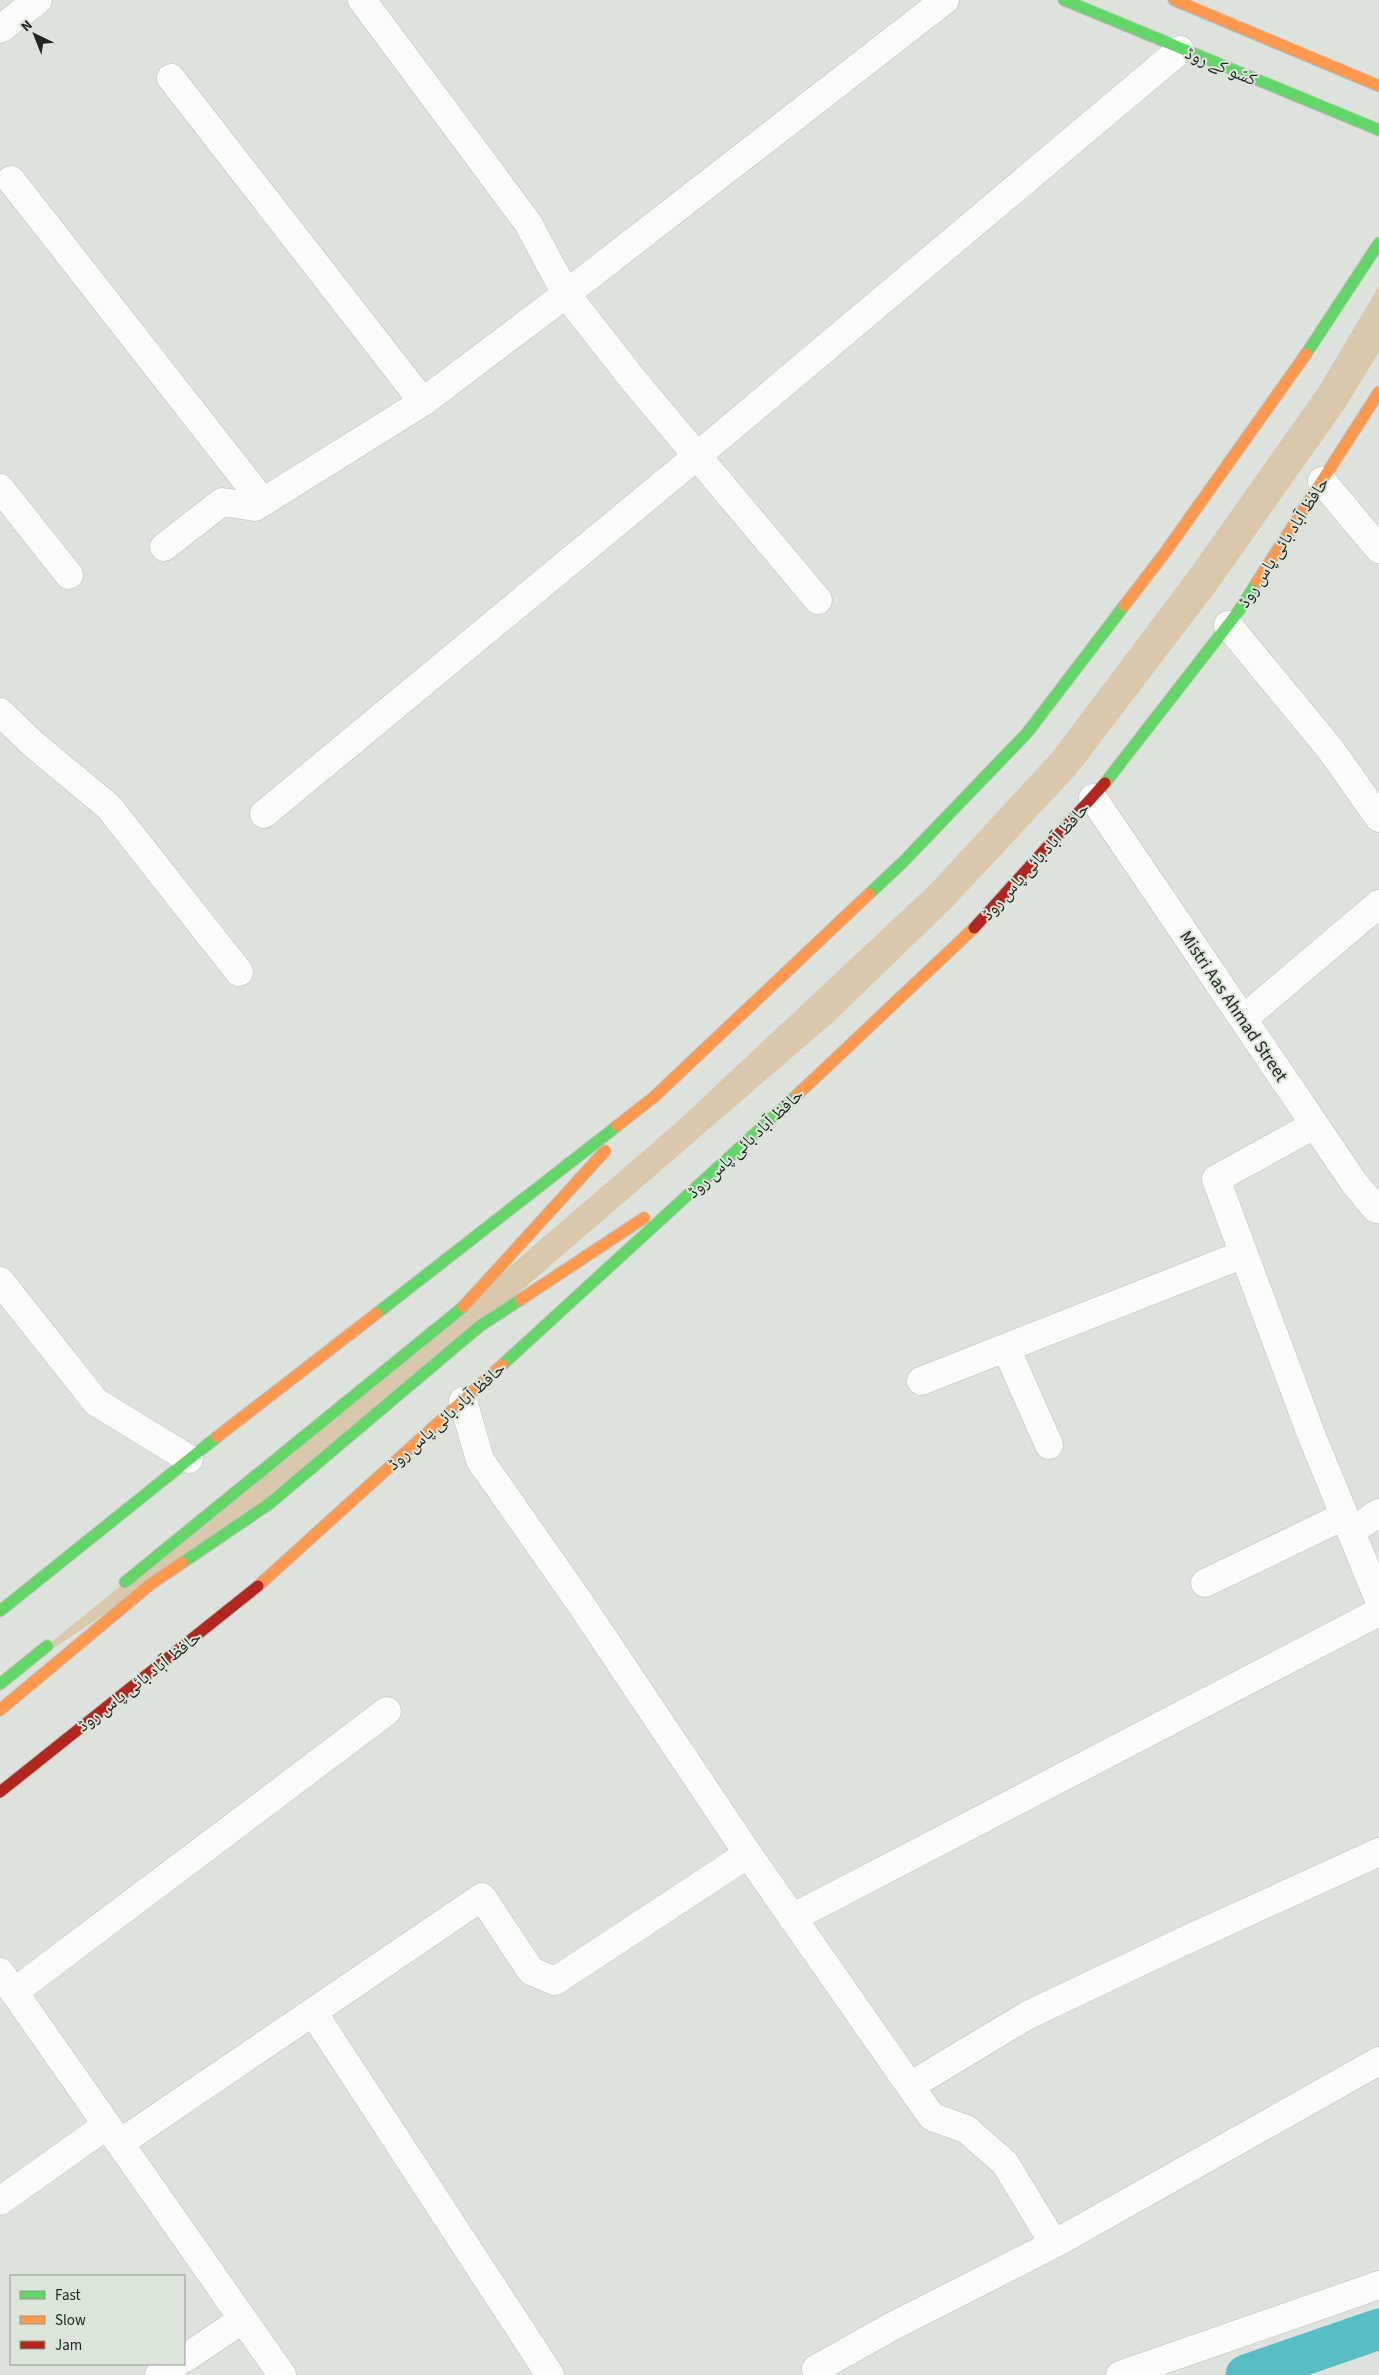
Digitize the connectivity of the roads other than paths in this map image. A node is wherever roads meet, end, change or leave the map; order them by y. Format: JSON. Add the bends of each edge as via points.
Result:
{"nodes":[{"id":1,"x":38,"y":0,"type":"edge"},
{"id":2,"x":362,"y":0,"type":"edge"},
{"id":3,"x":945,"y":0,"type":"edge"},
{"id":4,"x":1064,"y":0,"type":"edge"},
{"id":5,"x":1174,"y":0,"type":"edge"},
{"id":6,"x":0,"y":29,"type":"edge"},
{"id":7,"x":1180,"y":50,"type":"junction"},
{"id":8,"x":171,"y":78,"type":"dead end"},
{"id":9,"x":1379,"y":86,"type":"edge"},
{"id":10,"x":1379,"y":130,"type":"edge"},
{"id":11,"x":11,"y":180,"type":"dead end"},
{"id":12,"x":1379,"y":243,"type":"edge"},
{"id":13,"x":566,"y":294,"type":"junction"},
{"id":14,"x":1379,"y":392,"type":"edge"},
{"id":15,"x":423,"y":402,"type":"junction"},
{"id":16,"x":697,"y":456,"type":"junction"},
{"id":17,"x":1322,"y":481,"type":"junction"},
{"id":18,"x":0,"y":488,"type":"edge"},
{"id":19,"x":263,"y":502,"type":"junction"},
{"id":20,"x":164,"y":547,"type":"dead end"},
{"id":21,"x":1379,"y":549,"type":"edge"},
{"id":22,"x":68,"y":575,"type":"dead end"},
{"id":23,"x":818,"y":600,"type":"dead end"},
{"id":24,"x":1228,"y":625,"type":"junction"},
{"id":25,"x":0,"y":712,"type":"edge"},
{"id":26,"x":1093,"y":798,"type":"junction"},
{"id":27,"x":264,"y":814,"type":"dead end"},
{"id":28,"x":1379,"y":818,"type":"edge"},
{"id":29,"x":1379,"y":904,"type":"edge"},
{"id":30,"x":239,"y":972,"type":"dead end"},
{"id":31,"x":1243,"y":1019,"type":"junction"},
{"id":32,"x":654,"y":1097,"type":"junction"},
{"id":33,"x":1314,"y":1125,"type":"junction"},
{"id":34,"x":718,"y":1169,"type":"junction"},
{"id":35,"x":1379,"y":1208,"type":"edge"},
{"id":36,"x":1244,"y":1254,"type":"junction"},
{"id":37,"x":0,"y":1281,"type":"edge"},
{"id":38,"x":1006,"y":1348,"type":"junction"},
{"id":39,"x":921,"y":1381,"type":"dead end"},
{"id":40,"x":463,"y":1401,"type":"junction"},
{"id":41,"x":1049,"y":1445,"type":"dead end"},
{"id":42,"x":190,"y":1459,"type":"junction"},
{"id":43,"x":1379,"y":1513,"type":"edge"},
{"id":44,"x":1348,"y":1524,"type":"junction"},
{"id":45,"x":1205,"y":1584,"type":"dead end"},
{"id":46,"x":116,"y":1590,"type":"dead end"},
{"id":47,"x":1379,"y":1600,"type":"edge"},
{"id":48,"x":0,"y":1611,"type":"edge"},
{"id":49,"x":1379,"y":1612,"type":"edge"},
{"id":50,"x":54,"y":1640,"type":"dead end"},
{"id":51,"x":0,"y":1684,"type":"edge"},
{"id":52,"x":0,"y":1710,"type":"edge"},
{"id":53,"x":387,"y":1711,"type":"dead end"},
{"id":54,"x":0,"y":1792,"type":"edge"},
{"id":55,"x":1379,"y":1852,"type":"edge"},
{"id":56,"x":748,"y":1854,"type":"junction"},
{"id":57,"x":792,"y":1918,"type":"junction"},
{"id":58,"x":7,"y":1982,"type":"edge"},
{"id":59,"x":313,"y":2012,"type":"junction"},
{"id":60,"x":1379,"y":2061,"type":"edge"},
{"id":61,"x":910,"y":2086,"type":"junction"},
{"id":62,"x":113,"y":2134,"type":"junction"},
{"id":63,"x":0,"y":2201,"type":"edge"},
{"id":64,"x":1054,"y":2244,"type":"junction"},
{"id":65,"x":1379,"y":2285,"type":"edge"},
{"id":66,"x":243,"y":2319,"type":"junction"},
{"id":67,"x":185,"y":2357,"type":"edge"},
{"id":68,"x":174,"y":2365,"type":"edge"},
{"id":69,"x":816,"y":2369,"type":"dead end"},
{"id":70,"x":159,"y":2375,"type":"edge"},
{"id":71,"x":282,"y":2375,"type":"edge"},
{"id":72,"x":550,"y":2375,"type":"edge"},
{"id":73,"x":1120,"y":2375,"type":"edge"}],
"edges":[{"from":1,"to":6,"type":"street"},
{"from":2,"to":13,"type":"street","via":[[528,223]]},
{"from":3,"to":13,"type":"street"},
{"from":4,"to":7,"type":"main road","name":"کسّو کے روڈ"},
{"from":5,"to":9,"type":"main road"},
{"from":7,"to":10,"type":"main road","name":"کسّو کے روڈ"},
{"from":7,"to":16,"type":"street"},
{"from":8,"to":15,"type":"street"},
{"from":11,"to":19,"type":"street"},
{"from":12,"to":32,"type":"main road","via":[[1294,371],[1164,554],[1027,733],[903,862]]},
{"from":13,"to":15,"type":"street"},
{"from":13,"to":16,"type":"street"},
{"from":14,"to":17,"type":"main road","name":"حافظ آباد بائی پاس روڈ"},
{"from":15,"to":19,"type":"street"},
{"from":16,"to":23,"type":"street"},
{"from":16,"to":27,"type":"street"},
{"from":17,"to":21,"type":"street"},
{"from":17,"to":24,"type":"main road","name":"حافظ آباد بائی پاس روڈ"},
{"from":18,"to":22,"type":"street"},
{"from":19,"to":20,"type":"street","via":[[255,507],[222,502]]},
{"from":24,"to":26,"type":"main road","name":"حافظ آباد بائی پاس روڈ"},
{"from":24,"to":28,"type":"street","via":[[1331,750]]},
{"from":25,"to":30,"type":"street","via":[[32,743],[110,807]]},
{"from":26,"to":31,"type":"street","name":"Mistri Aas Ahmad Street"},
{"from":26,"to":34,"type":"main road","name":"حافظ آباد بائی پاس روڈ","via":[[969,934]]},
{"from":29,"to":31,"type":"street"},
{"from":31,"to":33,"type":"street","name":"Mistri Aas Ahmad Street"},
{"from":32,"to":42,"type":"main road"},
{"from":32,"to":46,"type":"main road","via":[[464,1306]]},
{"from":33,"to":35,"type":"street","name":"Mistri Aas Ahmad Street","via":[[1355,1184],[1376,1209]]},
{"from":33,"to":36,"type":"street","via":[[1216,1179]]},
{"from":34,"to":40,"type":"main road","name":"حافظ آباد بائی پاس روڈ"},
{"from":34,"to":52,"type":"main road","via":[[480,1326],[269,1504],[151,1584]]},
{"from":36,"to":38,"type":"street"},
{"from":36,"to":44,"type":"street"},
{"from":37,"to":42,"type":"street","via":[[96,1402]]},
{"from":38,"to":39,"type":"street"},
{"from":38,"to":41,"type":"street"},
{"from":40,"to":54,"type":"main road","name":"حافظ آباد بائی پاس روڈ","via":[[255,1589]]},
{"from":40,"to":56,"type":"street","via":[[480,1460],[586,1611]]},
{"from":42,"to":48,"type":"main road"},
{"from":43,"to":44,"type":"street"},
{"from":44,"to":45,"type":"street"},
{"from":44,"to":47,"type":"street"},
{"from":49,"to":57,"type":"street"},
{"from":50,"to":51,"type":"main road"},
{"from":53,"to":58,"type":"street"},
{"from":55,"to":61,"type":"street","via":[[1028,2015]]},
{"from":56,"to":57,"type":"street"},
{"from":56,"to":59,"type":"street","via":[[555,1981],[531,1971],[482,1897]]},
{"from":57,"to":61,"type":"street"},
{"from":58,"to":62,"type":"street"},
{"from":59,"to":62,"type":"street"},
{"from":59,"to":72,"type":"street"},
{"from":60,"to":64,"type":"street"},
{"from":61,"to":64,"type":"street","via":[[932,2117],[966,2129],[1005,2163]]},
{"from":62,"to":63,"type":"street"},
{"from":62,"to":66,"type":"street"},
{"from":64,"to":69,"type":"street"},
{"from":65,"to":73,"type":"street"},
{"from":66,"to":67,"type":"street"},
{"from":66,"to":71,"type":"street"},
{"from":68,"to":70,"type":"street"}]}
